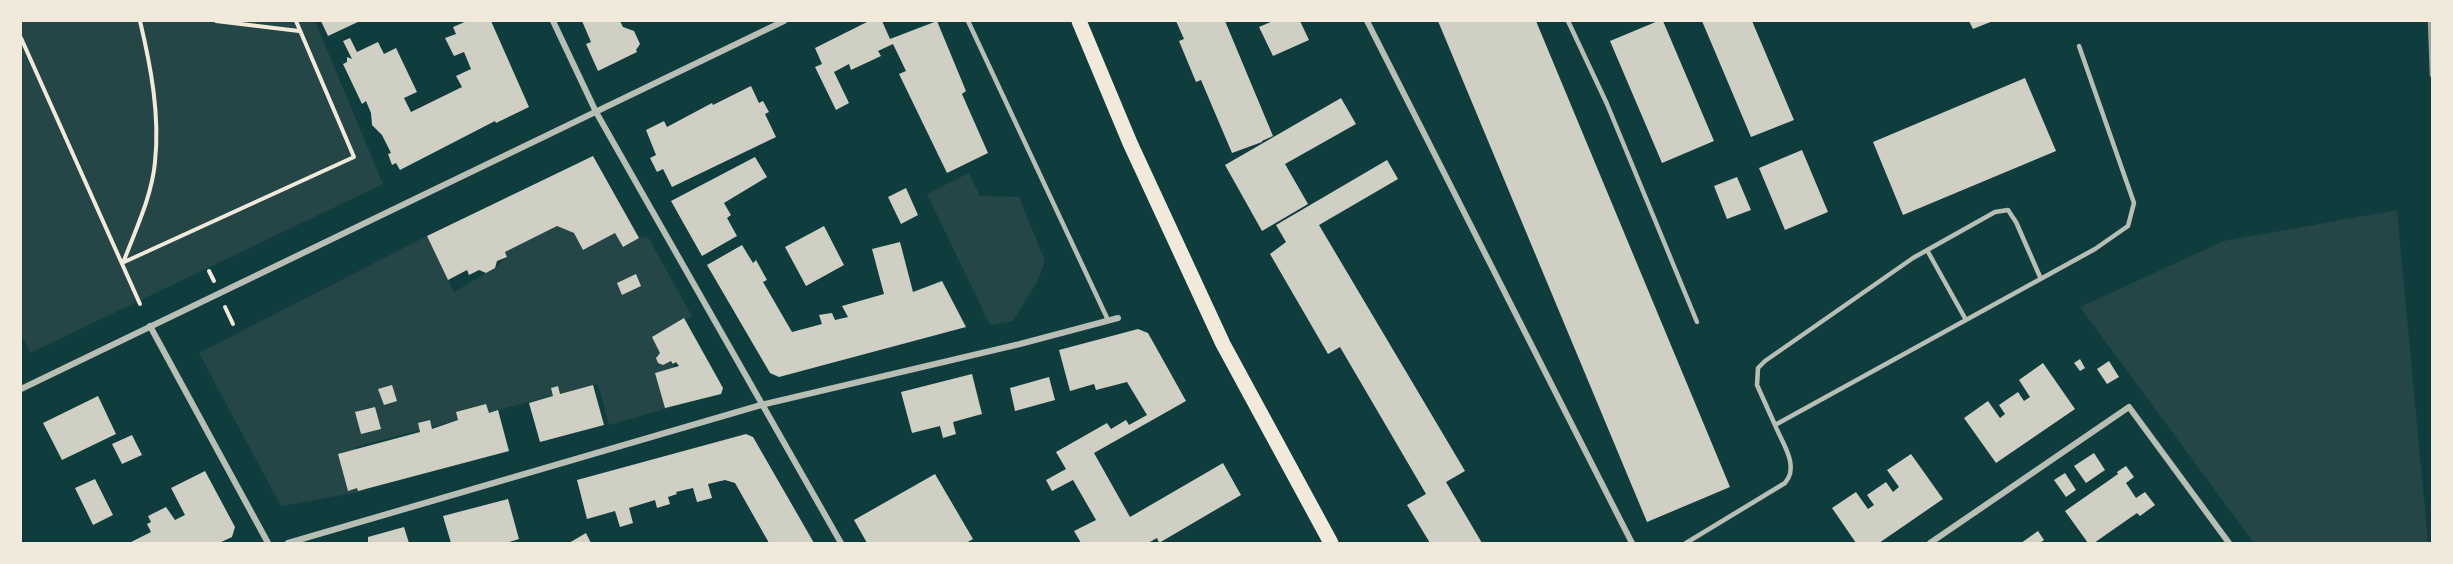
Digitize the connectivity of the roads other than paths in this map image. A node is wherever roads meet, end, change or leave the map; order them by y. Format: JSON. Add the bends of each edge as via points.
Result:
{"nodes":[{"id":1,"x":554,"y":21,"type":"edge"},
{"id":2,"x":784,"y":21,"type":"edge"},
{"id":3,"x":968,"y":21,"type":"edge"},
{"id":4,"x":1079,"y":21,"type":"edge"},
{"id":5,"x":1368,"y":21,"type":"edge"},
{"id":6,"x":1568,"y":21,"type":"edge"},
{"id":7,"x":2079,"y":46,"type":"dead end"},
{"id":8,"x":596,"y":112,"type":"junction"},
{"id":9,"x":1927,"y":250,"type":"junction"},
{"id":10,"x":2041,"y":279,"type":"junction"},
{"id":11,"x":1118,"y":318,"type":"dead end"},
{"id":12,"x":1108,"y":320,"type":"junction"},
{"id":13,"x":1966,"y":320,"type":"junction"},
{"id":14,"x":1697,"y":322,"type":"dead end"},
{"id":15,"x":150,"y":326,"type":"junction"},
{"id":16,"x":21,"y":389,"type":"edge"},
{"id":17,"x":761,"y":405,"type":"junction"},
{"id":18,"x":1775,"y":425,"type":"junction"},
{"id":19,"x":268,"y":543,"type":"edge"},
{"id":20,"x":288,"y":543,"type":"edge"},
{"id":21,"x":841,"y":543,"type":"edge"},
{"id":22,"x":1331,"y":543,"type":"edge"},
{"id":23,"x":1632,"y":543,"type":"edge"},
{"id":24,"x":1686,"y":543,"type":"edge"},
{"id":25,"x":1930,"y":543,"type":"edge"},
{"id":26,"x":2229,"y":543,"type":"edge"}],
"edges":[{"from":1,"to":8,"type":"street"},
{"from":2,"to":8,"type":"street"},
{"from":3,"to":12,"type":"lane"},
{"from":4,"to":22,"type":"main road","via":[[1130,143],[1223,344]]},
{"from":5,"to":23,"type":"street"},
{"from":6,"to":14,"type":"lane","via":[[1607,104]]},
{"from":7,"to":10,"type":"lane","via":[[2134,203],[2127,226]]},
{"from":8,"to":15,"type":"street"},
{"from":8,"to":17,"type":"street"},
{"from":9,"to":10,"type":"lane","via":[[1995,212],[2008,210]]},
{"from":9,"to":13,"type":"lane"},
{"from":9,"to":18,"type":"lane","via":[[1758,368],[1756,385]]},
{"from":10,"to":13,"type":"lane"},
{"from":11,"to":12,"type":"street"},
{"from":12,"to":17,"type":"street"},
{"from":13,"to":18,"type":"lane"},
{"from":15,"to":16,"type":"street"},
{"from":15,"to":19,"type":"street"},
{"from":17,"to":20,"type":"street"},
{"from":17,"to":21,"type":"street"},
{"from":18,"to":24,"type":"lane","via":[[1792,466],[1791,476]]},
{"from":25,"to":26,"type":"street","via":[[2129,407]]}]}
